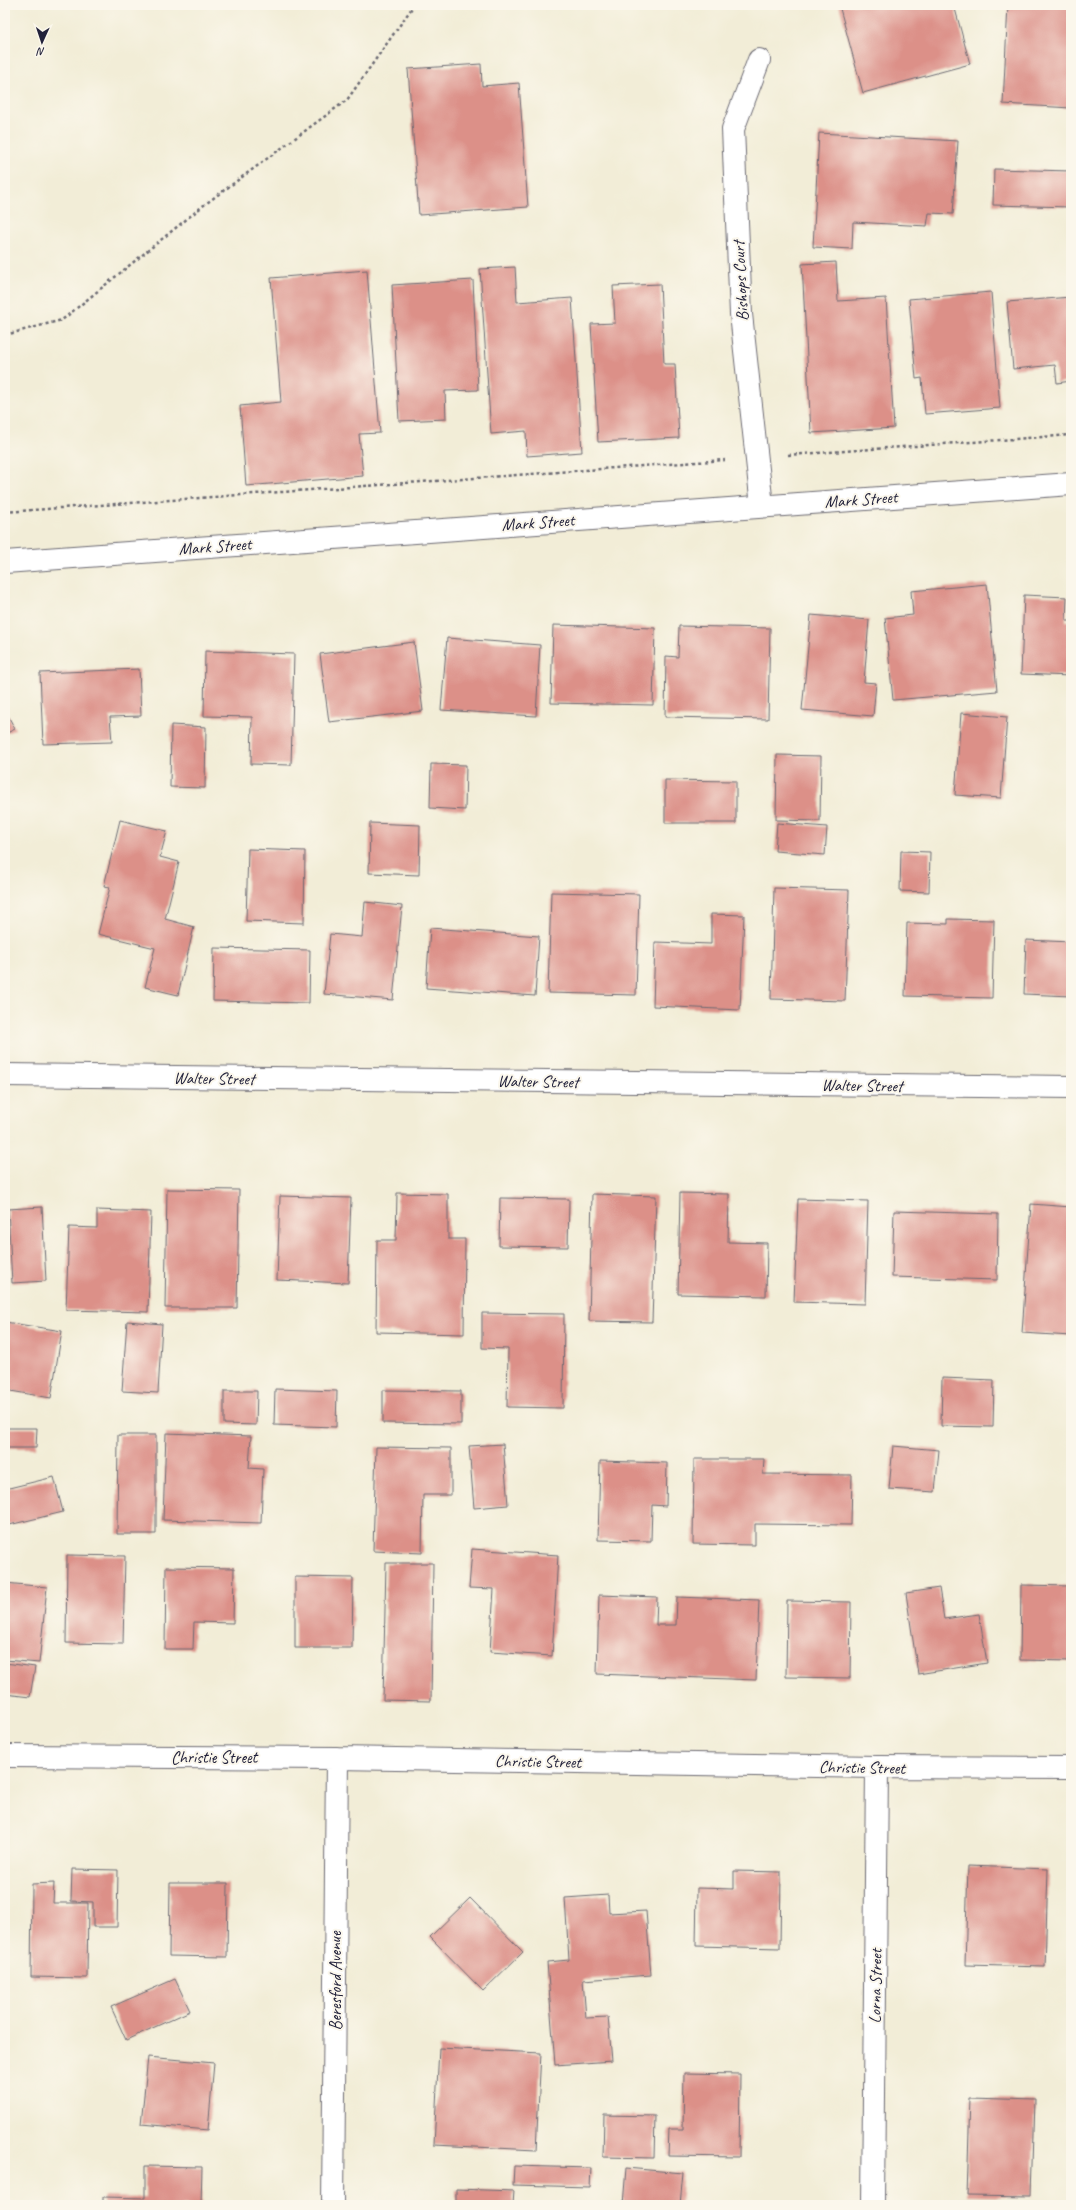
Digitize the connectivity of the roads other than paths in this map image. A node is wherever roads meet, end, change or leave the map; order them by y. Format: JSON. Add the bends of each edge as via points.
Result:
{"nodes":[{"id":1,"x":759,"y":60,"type":"dead end"},
{"id":2,"x":1071,"y":484,"type":"edge"},
{"id":3,"x":762,"y":506,"type":"junction"},
{"id":4,"x":5,"y":562,"type":"edge"},
{"id":5,"x":5,"y":1075,"type":"edge"},
{"id":6,"x":1071,"y":1087,"type":"edge"},
{"id":7,"x":5,"y":1756,"type":"edge"},
{"id":8,"x":337,"y":1758,"type":"junction"},
{"id":9,"x":878,"y":1767,"type":"junction"},
{"id":10,"x":1071,"y":1768,"type":"edge"},
{"id":11,"x":333,"y":2205,"type":"edge"},
{"id":12,"x":873,"y":2205,"type":"edge"}],
"edges":[{"from":1,"to":3,"type":"street","name":"Bishops Court","via":[[733,129],[741,314]]},
{"from":2,"to":3,"type":"street","name":"Mark Street"},
{"from":3,"to":4,"type":"street","name":"Mark Street"},
{"from":5,"to":6,"type":"street","name":"Walter Street"},
{"from":7,"to":8,"type":"street","name":"Christie Street"},
{"from":8,"to":9,"type":"street","name":"Christie Street"},
{"from":8,"to":11,"type":"street","name":"Beresford Avenue"},
{"from":9,"to":10,"type":"street","name":"Christie Street"},
{"from":9,"to":12,"type":"street","name":"Lorna Street"}]}
